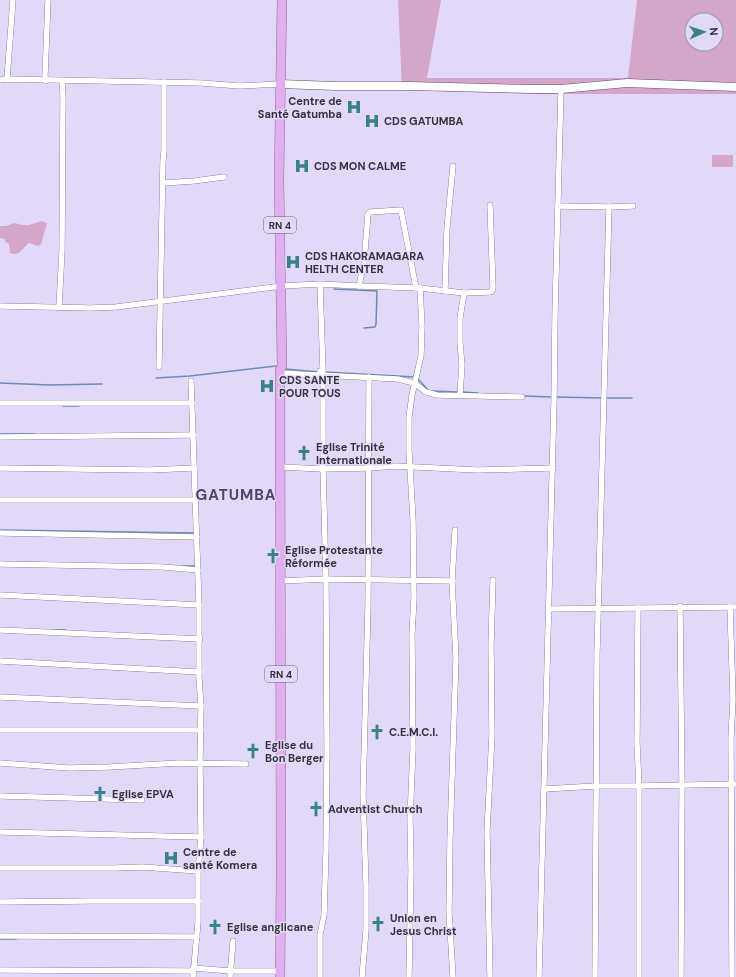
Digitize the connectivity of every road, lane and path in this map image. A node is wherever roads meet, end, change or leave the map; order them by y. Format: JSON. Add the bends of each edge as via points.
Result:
{"nodes":[{"id":1,"x":14,"y":0,"type":"edge"},
{"id":2,"x":48,"y":0,"type":"edge"},
{"id":3,"x":282,"y":0,"type":"edge"},
{"id":4,"x":6,"y":79,"type":"junction"},
{"id":5,"x":0,"y":80,"type":"edge"},
{"id":6,"x":46,"y":81,"type":"junction"},
{"id":7,"x":62,"y":81,"type":"junction"},
{"id":8,"x":164,"y":82,"type":"junction"},
{"id":9,"x":280,"y":84,"type":"junction"},
{"id":10,"x":736,"y":87,"type":"edge"},
{"id":11,"x":561,"y":89,"type":"junction"},
{"id":12,"x":453,"y":166,"type":"dead end"},
{"id":13,"x":224,"y":177,"type":"dead end"},
{"id":14,"x":162,"y":183,"type":"junction"},
{"id":15,"x":490,"y":205,"type":"dead end"},
{"id":16,"x":558,"y":206,"type":"junction"},
{"id":17,"x":633,"y":206,"type":"dead end"},
{"id":18,"x":609,"y":207,"type":"junction"},
{"id":19,"x":320,"y":284,"type":"junction"},
{"id":20,"x":282,"y":286,"type":"junction"},
{"id":21,"x":359,"y":286,"type":"junction"},
{"id":22,"x":418,"y":288,"type":"junction"},
{"id":23,"x":445,"y":291,"type":"junction"},
{"id":24,"x":464,"y":293,"type":"junction"},
{"id":25,"x":161,"y":301,"type":"junction"},
{"id":26,"x":0,"y":306,"type":"edge"},
{"id":27,"x":59,"y":307,"type":"junction"},
{"id":28,"x":159,"y":367,"type":"dead end"},
{"id":29,"x":280,"y":373,"type":"junction"},
{"id":30,"x":321,"y":374,"type":"junction"},
{"id":31,"x":369,"y":377,"type":"junction"},
{"id":32,"x":415,"y":379,"type":"junction"},
{"id":33,"x":191,"y":381,"type":"dead end"},
{"id":34,"x":460,"y":393,"type":"junction"},
{"id":35,"x":522,"y":397,"type":"dead end"},
{"id":36,"x":0,"y":403,"type":"edge"},
{"id":37,"x":192,"y":403,"type":"junction"},
{"id":38,"x":193,"y":435,"type":"junction"},
{"id":39,"x":0,"y":437,"type":"edge"},
{"id":40,"x":281,"y":467,"type":"junction"},
{"id":41,"x":0,"y":468,"type":"edge"},
{"id":42,"x":194,"y":468,"type":"junction"},
{"id":43,"x":369,"y":468,"type":"junction"},
{"id":44,"x":409,"y":468,"type":"junction"},
{"id":45,"x":553,"y":468,"type":"junction"},
{"id":46,"x":323,"y":469,"type":"junction"},
{"id":47,"x":0,"y":500,"type":"edge"},
{"id":48,"x":196,"y":500,"type":"junction"},
{"id":49,"x":455,"y":530,"type":"dead end"},
{"id":50,"x":0,"y":533,"type":"edge"},
{"id":51,"x":197,"y":536,"type":"junction"},
{"id":52,"x":0,"y":564,"type":"edge"},
{"id":53,"x":198,"y":570,"type":"junction"},
{"id":54,"x":326,"y":579,"type":"junction"},
{"id":55,"x":368,"y":580,"type":"junction"},
{"id":56,"x":414,"y":580,"type":"junction"},
{"id":57,"x":493,"y":580,"type":"dead end"},
{"id":58,"x":280,"y":581,"type":"junction"},
{"id":59,"x":452,"y":581,"type":"junction"},
{"id":60,"x":0,"y":595,"type":"edge"},
{"id":61,"x":199,"y":605,"type":"junction"},
{"id":62,"x":680,"y":606,"type":"junction"},
{"id":63,"x":598,"y":607,"type":"junction"},
{"id":64,"x":733,"y":607,"type":"edge"},
{"id":65,"x":638,"y":608,"type":"junction"},
{"id":66,"x":549,"y":609,"type":"junction"},
{"id":67,"x":0,"y":630,"type":"edge"},
{"id":68,"x":200,"y":639,"type":"junction"},
{"id":69,"x":0,"y":660,"type":"edge"},
{"id":70,"x":199,"y":672,"type":"junction"},
{"id":71,"x":0,"y":697,"type":"edge"},
{"id":72,"x":201,"y":706,"type":"junction"},
{"id":73,"x":0,"y":730,"type":"edge"},
{"id":74,"x":201,"y":730,"type":"junction"},
{"id":75,"x":0,"y":763,"type":"edge"},
{"id":76,"x":200,"y":763,"type":"junction"},
{"id":77,"x":246,"y":764,"type":"dead end"},
{"id":78,"x":734,"y":784,"type":"edge"},
{"id":79,"x":682,"y":785,"type":"junction"},
{"id":80,"x":596,"y":786,"type":"junction"},
{"id":81,"x":639,"y":786,"type":"junction"},
{"id":82,"x":544,"y":789,"type":"junction"},
{"id":83,"x":0,"y":796,"type":"edge"},
{"id":84,"x":142,"y":800,"type":"dead end"},
{"id":85,"x":0,"y":832,"type":"edge"},
{"id":86,"x":201,"y":837,"type":"junction"},
{"id":87,"x":734,"y":837,"type":"edge"},
{"id":88,"x":0,"y":868,"type":"edge"},
{"id":89,"x":198,"y":871,"type":"junction"},
{"id":90,"x":198,"y":901,"type":"junction"},
{"id":91,"x":0,"y":902,"type":"edge"},
{"id":92,"x":0,"y":936,"type":"edge"},
{"id":93,"x":197,"y":937,"type":"junction"},
{"id":94,"x":233,"y":941,"type":"dead end"},
{"id":95,"x":0,"y":970,"type":"edge"},
{"id":96,"x":193,"y":972,"type":"edge"},
{"id":97,"x":230,"y":974,"type":"edge"},
{"id":98,"x":280,"y":974,"type":"edge"},
{"id":99,"x":320,"y":977,"type":"edge"},
{"id":100,"x":362,"y":977,"type":"edge"},
{"id":101,"x":409,"y":977,"type":"edge"},
{"id":102,"x":453,"y":977,"type":"edge"},
{"id":103,"x":490,"y":977,"type":"edge"},
{"id":104,"x":539,"y":977,"type":"edge"},
{"id":105,"x":594,"y":977,"type":"edge"},
{"id":106,"x":640,"y":977,"type":"edge"},
{"id":107,"x":681,"y":977,"type":"edge"},
{"id":108,"x":732,"y":977,"type":"edge"}],
"edges":[{"from":1,"to":4,"type":"street"},
{"from":2,"to":6,"type":"street"},
{"from":3,"to":9,"type":"main road","number":"RN 4"},
{"from":4,"to":5,"type":"street"},
{"from":4,"to":6,"type":"street"},
{"from":6,"to":7,"type":"street"},
{"from":7,"to":8,"type":"street"},
{"from":7,"to":27,"type":"street","via":[[62,251]]},
{"from":8,"to":9,"type":"street","via":[[240,86]]},
{"from":8,"to":14,"type":"street"},
{"from":9,"to":11,"type":"main road"},
{"from":9,"to":20,"type":"main road","number":"RN 4"},
{"from":10,"to":11,"type":"main road","via":[[627,83]]},
{"from":11,"to":16,"type":"street"},
{"from":12,"to":23,"type":"street"},
{"from":13,"to":14,"type":"street"},
{"from":14,"to":25,"type":"street"},
{"from":15,"to":24,"type":"street","via":[[492,291]]},
{"from":16,"to":18,"type":"street"},
{"from":16,"to":45,"type":"street"},
{"from":17,"to":18,"type":"street"},
{"from":18,"to":63,"type":"street"},
{"from":19,"to":20,"type":"street"},
{"from":19,"to":21,"type":"street"},
{"from":19,"to":30,"type":"street","via":[[323,371]]},
{"from":20,"to":25,"type":"street"},
{"from":20,"to":29,"type":"main road","number":"RN 4"},
{"from":21,"to":22,"type":"street"},
{"from":21,"to":22,"type":"street","via":[[364,263],[368,214],[401,210]]},
{"from":22,"to":23,"type":"street"},
{"from":22,"to":32,"type":"street","via":[[422,326],[421,356]]},
{"from":23,"to":24,"type":"street"},
{"from":24,"to":34,"type":"street","via":[[460,318]]},
{"from":25,"to":27,"type":"street","via":[[116,307]]},
{"from":25,"to":28,"type":"street"},
{"from":26,"to":27,"type":"street"},
{"from":29,"to":30,"type":"street"},
{"from":29,"to":40,"type":"main road","number":"RN 4"},
{"from":30,"to":31,"type":"street"},
{"from":30,"to":46,"type":"street"},
{"from":31,"to":32,"type":"street"},
{"from":31,"to":43,"type":"street"},
{"from":32,"to":34,"type":"street","via":[[426,392],[437,395]]},
{"from":32,"to":44,"type":"street","via":[[409,417]]},
{"from":33,"to":37,"type":"street"},
{"from":34,"to":35,"type":"street"},
{"from":36,"to":37,"type":"street"},
{"from":37,"to":38,"type":"street"},
{"from":38,"to":39,"type":"street"},
{"from":38,"to":42,"type":"street"},
{"from":40,"to":46,"type":"street"},
{"from":40,"to":58,"type":"main road","number":"RN 4"},
{"from":41,"to":42,"type":"street"},
{"from":42,"to":48,"type":"street"},
{"from":43,"to":44,"type":"street"},
{"from":43,"to":46,"type":"street"},
{"from":43,"to":55,"type":"street"},
{"from":44,"to":45,"type":"street"},
{"from":44,"to":56,"type":"street"},
{"from":45,"to":66,"type":"street"},
{"from":46,"to":54,"type":"street"},
{"from":47,"to":48,"type":"street"},
{"from":48,"to":51,"type":"street"},
{"from":49,"to":59,"type":"street"},
{"from":50,"to":51,"type":"street"},
{"from":51,"to":53,"type":"street"},
{"from":52,"to":53,"type":"street"},
{"from":53,"to":61,"type":"street"},
{"from":54,"to":55,"type":"street"},
{"from":54,"to":58,"type":"street"},
{"from":54,"to":99,"type":"street","via":[[326,850]]},
{"from":55,"to":56,"type":"street"},
{"from":55,"to":100,"type":"street","via":[[363,794],[366,930]]},
{"from":56,"to":59,"type":"street"},
{"from":56,"to":101,"type":"street"},
{"from":57,"to":103,"type":"street","via":[[492,735],[487,832]]},
{"from":58,"to":98,"type":"main road","number":"RN 4"},
{"from":59,"to":102,"type":"street","via":[[456,658],[449,912]]},
{"from":60,"to":61,"type":"street"},
{"from":61,"to":68,"type":"street"},
{"from":62,"to":64,"type":"street"},
{"from":62,"to":65,"type":"street"},
{"from":62,"to":79,"type":"street"},
{"from":63,"to":65,"type":"street"},
{"from":63,"to":66,"type":"street"},
{"from":63,"to":80,"type":"street"},
{"from":64,"to":78,"type":"street","via":[[731,738]]},
{"from":65,"to":81,"type":"street"},
{"from":66,"to":82,"type":"street"},
{"from":67,"to":68,"type":"street"},
{"from":68,"to":70,"type":"street"},
{"from":69,"to":70,"type":"street"},
{"from":70,"to":72,"type":"street"},
{"from":71,"to":72,"type":"street"},
{"from":72,"to":74,"type":"street"},
{"from":73,"to":74,"type":"street"},
{"from":74,"to":76,"type":"street"},
{"from":75,"to":76,"type":"street","via":[[109,768]]},
{"from":76,"to":77,"type":"street"},
{"from":76,"to":86,"type":"street"},
{"from":78,"to":79,"type":"street"},
{"from":78,"to":87,"type":"street"},
{"from":79,"to":81,"type":"street"},
{"from":79,"to":107,"type":"street"},
{"from":80,"to":81,"type":"street"},
{"from":80,"to":82,"type":"street"},
{"from":80,"to":105,"type":"street"},
{"from":81,"to":106,"type":"street"},
{"from":82,"to":104,"type":"street"},
{"from":83,"to":84,"type":"street"},
{"from":85,"to":86,"type":"street"},
{"from":86,"to":89,"type":"street"},
{"from":87,"to":108,"type":"street"},
{"from":88,"to":89,"type":"street","via":[[142,867]]},
{"from":89,"to":90,"type":"street"},
{"from":90,"to":91,"type":"street"},
{"from":90,"to":93,"type":"street"},
{"from":92,"to":93,"type":"street"},
{"from":93,"to":96,"type":"street"},
{"from":94,"to":97,"type":"street"},
{"from":95,"to":96,"type":"street"},
{"from":96,"to":97,"type":"street"},
{"from":97,"to":98,"type":"street"}]}
